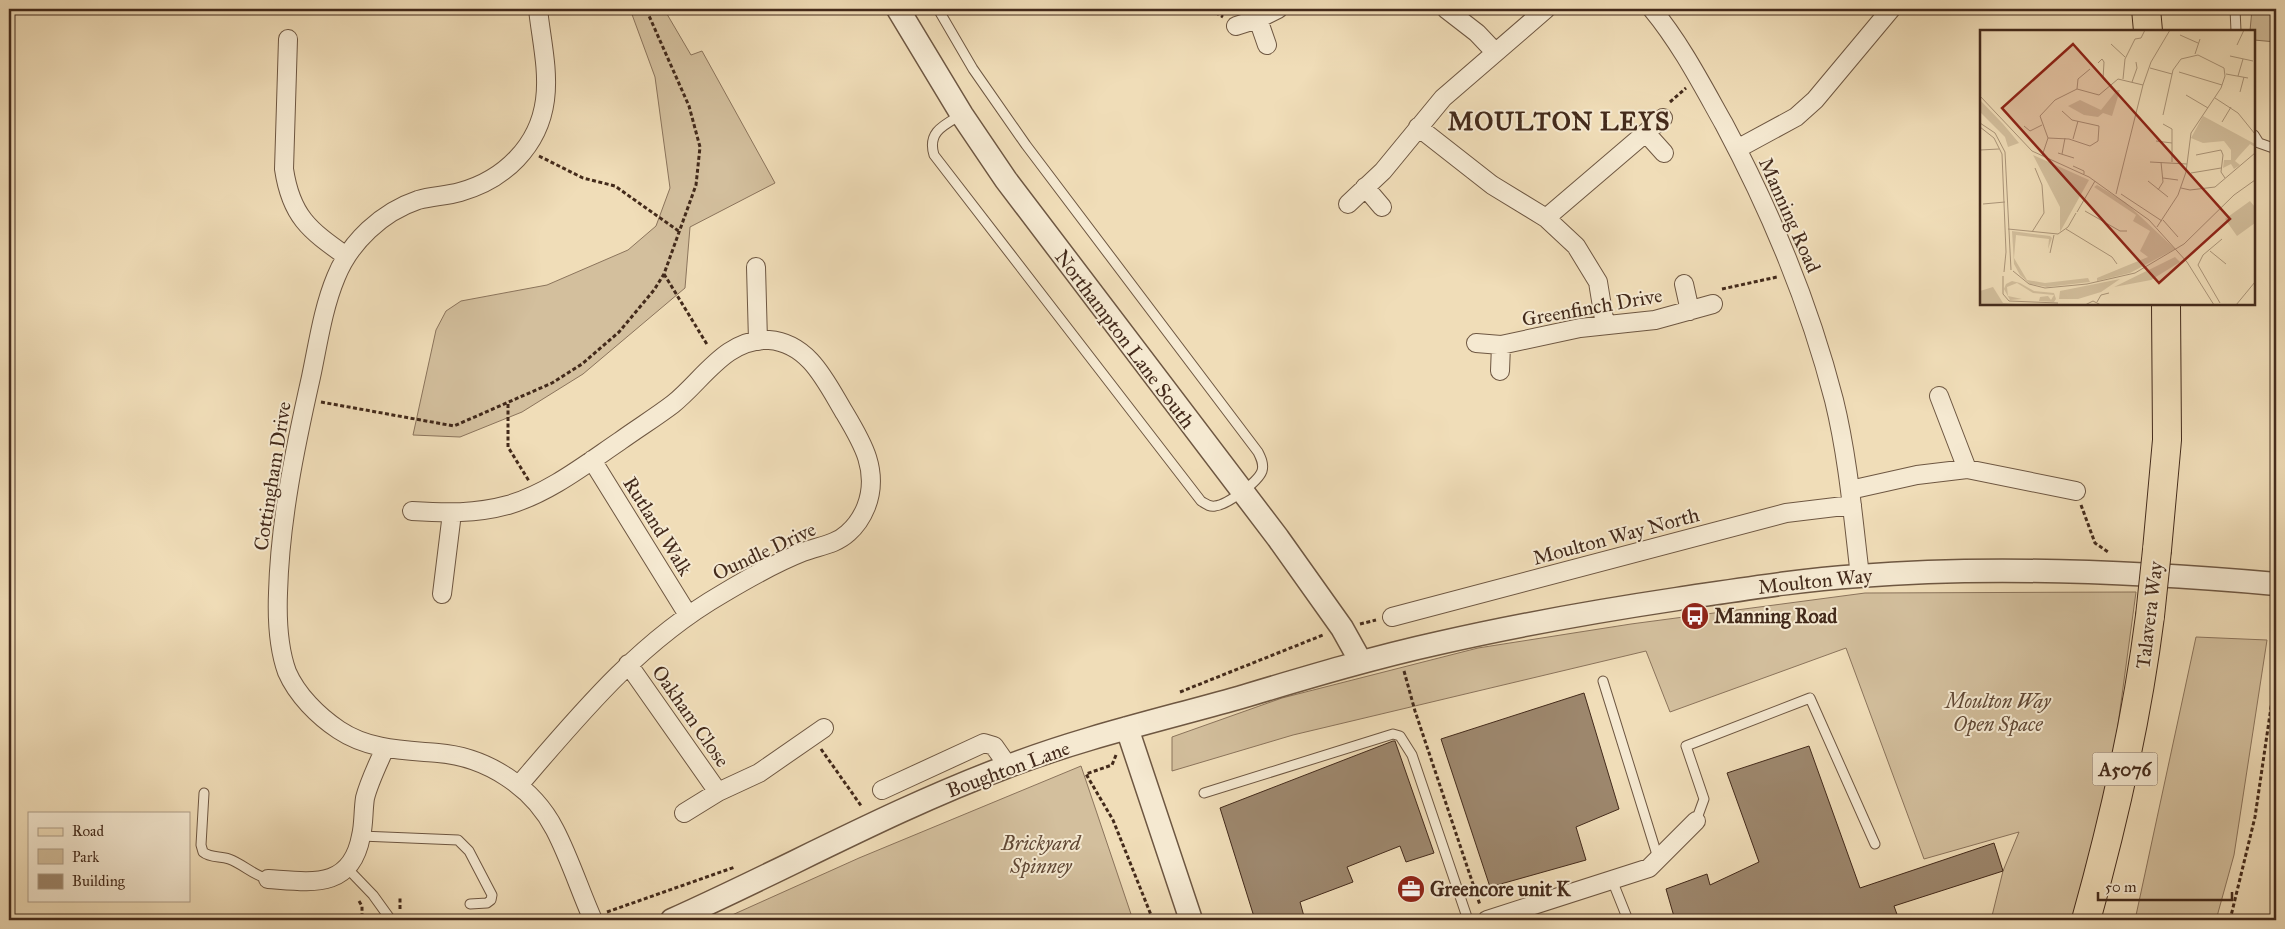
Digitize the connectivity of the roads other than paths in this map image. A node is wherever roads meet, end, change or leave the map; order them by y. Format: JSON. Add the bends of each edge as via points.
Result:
{"nodes":[{"id":1,"x":538,"y":9,"type":"edge"},
{"id":2,"x":898,"y":9,"type":"edge"},
{"id":3,"x":938,"y":9,"type":"edge"},
{"id":4,"x":1278,"y":9,"type":"edge"},
{"id":5,"x":1446,"y":9,"type":"edge"},
{"id":6,"x":1546,"y":9,"type":"edge"},
{"id":7,"x":1652,"y":9,"type":"edge"},
{"id":8,"x":1891,"y":9,"type":"edge"},
{"id":9,"x":2146,"y":9,"type":"edge"},
{"id":10,"x":2234,"y":9,"type":"edge"},
{"id":11,"x":1258,"y":19,"type":"junction"},
{"id":12,"x":1236,"y":26,"type":"dead end"},
{"id":13,"x":2148,"y":30,"type":"edge"},
{"id":14,"x":2236,"y":30,"type":"edge"},
{"id":15,"x":288,"y":38,"type":"dead end"},
{"id":16,"x":1267,"y":45,"type":"dead end"},
{"id":17,"x":1495,"y":52,"type":"junction"},
{"id":18,"x":962,"y":115,"type":"junction"},
{"id":19,"x":1663,"y":118,"type":"road end"},
{"id":20,"x":1418,"y":127,"type":"junction"},
{"id":21,"x":1646,"y":133,"type":"junction"},
{"id":22,"x":2255,"y":138,"type":"edge"},
{"id":23,"x":1737,"y":149,"type":"junction"},
{"id":24,"x":2276,"y":149,"type":"edge"},
{"id":25,"x":1664,"y":153,"type":"dead end"},
{"id":26,"x":1365,"y":187,"type":"junction"},
{"id":27,"x":1348,"y":204,"type":"dead end"},
{"id":28,"x":1382,"y":208,"type":"dead end"},
{"id":29,"x":1546,"y":218,"type":"junction"},
{"id":30,"x":346,"y":256,"type":"junction"},
{"id":31,"x":756,"y":267,"type":"dead end"},
{"id":32,"x":1684,"y":284,"type":"dead end"},
{"id":33,"x":1713,"y":304,"type":"road end"},
{"id":34,"x":2166,"y":305,"type":"edge"},
{"id":35,"x":1690,"y":310,"type":"junction"},
{"id":36,"x":1605,"y":325,"type":"junction"},
{"id":37,"x":758,"y":341,"type":"junction"},
{"id":38,"x":1476,"y":343,"type":"dead end"},
{"id":39,"x":1501,"y":345,"type":"junction"},
{"id":40,"x":1500,"y":371,"type":"dead end"},
{"id":41,"x":1940,"y":396,"type":"dead end"},
{"id":42,"x":592,"y":460,"type":"junction"},
{"id":43,"x":1967,"y":468,"type":"junction"},
{"id":44,"x":1242,"y":491,"type":"junction"},
{"id":45,"x":2076,"y":491,"type":"road end"},
{"id":46,"x":1851,"y":497,"type":"junction"},
{"id":47,"x":412,"y":511,"type":"dead end"},
{"id":48,"x":452,"y":513,"type":"junction"},
{"id":49,"x":1860,"y":576,"type":"junction"},
{"id":50,"x":2276,"y":584,"type":"edge"},
{"id":51,"x":442,"y":594,"type":"dead end"},
{"id":52,"x":688,"y":615,"type":"junction"},
{"id":53,"x":1392,"y":617,"type":"dead end"},
{"id":54,"x":1361,"y":662,"type":"junction"},
{"id":55,"x":628,"y":664,"type":"junction"},
{"id":56,"x":1603,"y":681,"type":"dead end"},
{"id":57,"x":1127,"y":728,"type":"junction"},
{"id":58,"x":818,"y":732,"type":"road end"},
{"id":59,"x":384,"y":748,"type":"junction"},
{"id":60,"x":1008,"y":766,"type":"junction"},
{"id":61,"x":518,"y":785,"type":"junction"},
{"id":62,"x":882,"y":790,"type":"road end"},
{"id":63,"x":718,"y":792,"type":"junction"},
{"id":64,"x":204,"y":793,"type":"dead end"},
{"id":65,"x":1204,"y":793,"type":"dead end"},
{"id":66,"x":684,"y":813,"type":"dead end"},
{"id":67,"x":1696,"y":821,"type":"joint"},
{"id":68,"x":362,"y":836,"type":"junction"},
{"id":69,"x":1874,"y":844,"type":"dead end"},
{"id":70,"x":1658,"y":858,"type":"junction"},
{"id":71,"x":347,"y":868,"type":"junction"},
{"id":72,"x":268,"y":879,"type":"joint"},
{"id":73,"x":1612,"y":880,"type":"junction"},
{"id":74,"x":470,"y":904,"type":"dead end"},
{"id":75,"x":1485,"y":916,"type":"edge"},
{"id":76,"x":592,"y":919,"type":"edge"},
{"id":77,"x":391,"y":920,"type":"edge"},
{"id":78,"x":672,"y":920,"type":"edge"},
{"id":79,"x":1191,"y":920,"type":"edge"},
{"id":80,"x":1468,"y":920,"type":"edge"},
{"id":81,"x":1628,"y":920,"type":"edge"},
{"id":82,"x":2086,"y":920,"type":"edge"}],
"edges":[{"from":1,"to":30,"type":"street","name":"Cottingham Drive","via":[[546,69],[545,102],[526,149],[512,165],[478,187],[419,200],[400,208],[379,221]]},
{"from":2,"to":18,"type":"street","name":"Northampton Lane South"},
{"from":3,"to":44,"type":"lane","via":[[973,69],[1026,145],[1258,452],[1262,470],[1258,478]]},
{"from":4,"to":11,"type":"street"},
{"from":5,"to":17,"type":"street"},
{"from":6,"to":17,"type":"street"},
{"from":7,"to":23,"type":"street","name":"Manning Road","via":[[1698,77]]},
{"from":8,"to":23,"type":"street","via":[[1809,106],[1796,117]]},
{"from":9,"to":13,"type":"main road"},
{"from":10,"to":14,"type":"lane"},
{"from":11,"to":12,"type":"street"},
{"from":11,"to":16,"type":"street"},
{"from":15,"to":30,"type":"street","via":[[284,169],[287,190],[295,208],[316,236]]},
{"from":17,"to":20,"type":"street","via":[[1443,98]]},
{"from":18,"to":44,"type":"street","name":"Northampton Lane South","via":[[1056,248]]},
{"from":18,"to":44,"type":"lane","via":[[936,131],[931,146],[934,155],[1201,501],[1208,506],[1225,504]]},
{"from":19,"to":21,"type":"street"},
{"from":20,"to":26,"type":"street","via":[[1383,171]]},
{"from":20,"to":29,"type":"street","via":[[1492,185]]},
{"from":21,"to":25,"type":"street"},
{"from":21,"to":29,"type":"street"},
{"from":22,"to":24,"type":"lane","via":[[2259,144]]},
{"from":23,"to":46,"type":"street","name":"Manning Road","via":[[1770,215],[1815,333],[1834,402]]},
{"from":26,"to":27,"type":"street"},
{"from":26,"to":28,"type":"street"},
{"from":29,"to":36,"type":"street","via":[[1576,246],[1589,265],[1598,282]]},
{"from":30,"to":59,"type":"street","name":"Cottingham Drive","via":[[330,291],[287,491],[278,571],[278,615],[281,648],[288,673],[303,697],[321,717],[349,736]]},
{"from":31,"to":37,"type":"street"},
{"from":32,"to":35,"type":"street","name":"Greenfinch Drive"},
{"from":33,"to":35,"type":"street","name":"Greenfinch Drive"},
{"from":34,"to":82,"type":"main road","name":"Talavera Way","number":"A5076","bridge":true,"via":[[2167,440],[2144,663],[2124,773]]},
{"from":35,"to":36,"type":"street","name":"Greenfinch Drive","via":[[1655,320]]},
{"from":36,"to":39,"type":"street","name":"Greenfinch Drive"},
{"from":37,"to":42,"type":"street","name":"Oundle Drive","via":[[737,347],[675,403]]},
{"from":37,"to":52,"type":"street","name":"Oundle Drive","via":[[771,340],[788,345],[812,361],[863,444],[870,464],[870,497],[859,521],[846,534],[770,568]]},
{"from":38,"to":39,"type":"street","name":"Greenfinch Drive"},
{"from":39,"to":40,"type":"street","name":"Greenfinch Drive"},
{"from":41,"to":43,"type":"street"},
{"from":42,"to":48,"type":"street","name":"Oundle Drive","via":[[537,494],[509,504]]},
{"from":42,"to":52,"type":"street","name":"Rutland Walk"},
{"from":43,"to":45,"type":"street","name":"Moulton Way North"},
{"from":43,"to":46,"type":"street","name":"Moulton Way North","via":[[1917,475]]},
{"from":44,"to":54,"type":"street","name":"Northampton Lane South","via":[[1342,628]]},
{"from":46,"to":49,"type":"street","name":"Manning Road"},
{"from":46,"to":53,"type":"street","name":"Moulton Way North"},
{"from":47,"to":48,"type":"street","name":"Oundle Drive"},
{"from":48,"to":51,"type":"street"},
{"from":49,"to":50,"type":"street","name":"Moulton Way","via":[[1940,572],[2134,575]]},
{"from":49,"to":54,"type":"street","name":"Moulton Way","via":[[1764,585],[1598,611]]},
{"from":52,"to":55,"type":"street","name":"Oundle Drive"},
{"from":54,"to":57,"type":"street","name":"Boughton Lane"},
{"from":55,"to":61,"type":"street","name":"Oundle Drive"},
{"from":55,"to":63,"type":"street","name":"Oakham Close"},
{"from":56,"to":70,"type":"lane"},
{"from":57,"to":60,"type":"street","name":"Boughton Lane"},
{"from":57,"to":79,"type":"street"},
{"from":58,"to":63,"type":"street","name":"Oakham Close","via":[[759,773]]},
{"from":59,"to":61,"type":"street","name":"Cottingham Drive","via":[[456,755],[480,762]]},
{"from":59,"to":68,"type":"street","via":[[365,797]]},
{"from":60,"to":62,"type":"street","via":[[994,746],[984,742]]},
{"from":60,"to":78,"type":"street","name":"Boughton Lane","via":[[931,798]]},
{"from":61,"to":76,"type":"street","name":"Cottingham Drive","via":[[542,810],[555,830]]},
{"from":63,"to":66,"type":"street","name":"Oakham Close"},
{"from":64,"to":72,"type":"lane","via":[[203,852],[228,859]]},
{"from":65,"to":80,"type":"lane","via":[[1393,734],[1400,736],[1412,755]]},
{"from":67,"to":69,"type":"lane","via":[[1704,799],[1686,746],[1810,698]]},
{"from":67,"to":70,"type":"street"},
{"from":68,"to":71,"type":"street","via":[[356,855]]},
{"from":68,"to":74,"type":"lane","via":[[458,840],[469,851],[492,895],[492,900],[487,903]]},
{"from":70,"to":73,"type":"street","via":[[1649,868]]},
{"from":71,"to":72,"type":"street","via":[[327,880]]},
{"from":71,"to":77,"type":"lane"},
{"from":73,"to":75,"type":"street"},
{"from":73,"to":81,"type":"lane"}]}
